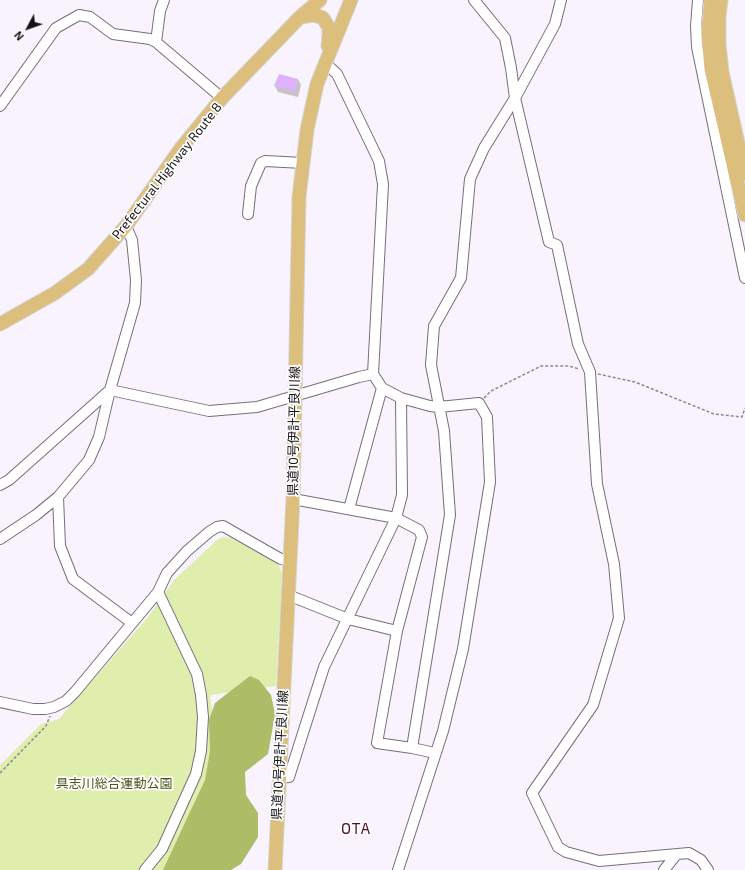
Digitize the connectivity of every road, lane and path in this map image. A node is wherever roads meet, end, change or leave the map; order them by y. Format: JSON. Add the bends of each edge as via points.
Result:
{"nodes":[{"id":1,"x":164,"y":0,"type":"edge"},
{"id":2,"x":351,"y":0,"type":"edge"},
{"id":3,"x":474,"y":0,"type":"edge"},
{"id":4,"x":561,"y":0,"type":"edge"},
{"id":5,"x":698,"y":0,"type":"edge"},
{"id":6,"x":716,"y":1,"type":"edge"},
{"id":7,"x":316,"y":2,"type":"edge"},
{"id":8,"x":300,"y":17,"type":"junction"},
{"id":9,"x":156,"y":42,"type":"junction"},
{"id":10,"x":325,"y":63,"type":"junction"},
{"id":11,"x":222,"y":98,"type":"junction"},
{"id":12,"x":515,"y":98,"type":"junction"},
{"id":13,"x":0,"y":106,"type":"edge"},
{"id":14,"x":303,"y":163,"type":"junction"},
{"id":15,"x":745,"y":174,"type":"edge"},
{"id":16,"x":248,"y":214,"type":"dead end"},
{"id":17,"x":745,"y":215,"type":"edge"},
{"id":18,"x":126,"y":226,"type":"junction"},
{"id":19,"x":745,"y":278,"type":"edge"},
{"id":20,"x":0,"y":324,"type":"edge"},
{"id":21,"x":590,"y":372,"type":"junction"},
{"id":22,"x":373,"y":374,"type":"junction"},
{"id":23,"x":382,"y":388,"type":"junction"},
{"id":24,"x":110,"y":390,"type":"junction"},
{"id":25,"x":295,"y":396,"type":"junction"},
{"id":26,"x":401,"y":398,"type":"junction"},
{"id":27,"x":479,"y":403,"type":"junction"},
{"id":28,"x":440,"y":407,"type":"junction"},
{"id":29,"x":745,"y":408,"type":"edge"},
{"id":30,"x":0,"y":485,"type":"edge"},
{"id":31,"x":58,"y":497,"type":"junction"},
{"id":32,"x":293,"y":499,"type":"junction"},
{"id":33,"x":350,"y":509,"type":"junction"},
{"id":34,"x":396,"y":518,"type":"junction"},
{"id":35,"x":0,"y":539,"type":"edge"},
{"id":36,"x":290,"y":561,"type":"junction"},
{"id":37,"x":158,"y":592,"type":"junction"},
{"id":38,"x":288,"y":595,"type":"junction"},
{"id":39,"x":348,"y":619,"type":"junction"},
{"id":40,"x":132,"y":623,"type":"junction"},
{"id":41,"x":397,"y":631,"type":"junction"},
{"id":42,"x":0,"y":702,"type":"edge"},
{"id":43,"x":54,"y":707,"type":"junction"},
{"id":44,"x":412,"y":748,"type":"junction"},
{"id":45,"x":435,"y":753,"type":"junction"},
{"id":46,"x":0,"y":773,"type":"edge"},
{"id":47,"x":279,"y":778,"type":"junction"},
{"id":48,"x":676,"y":855,"type":"junction"},
{"id":49,"x":145,"y":870,"type":"edge"},
{"id":50,"x":275,"y":870,"type":"edge"},
{"id":51,"x":398,"y":870,"type":"edge"},
{"id":52,"x":664,"y":870,"type":"edge"},
{"id":53,"x":708,"y":870,"type":"edge"}],
"edges":[{"from":1,"to":9,"type":"street"},
{"from":2,"to":10,"type":"main road","name":"県道10号伊計平良川線"},
{"from":3,"to":12,"type":"street","via":[[505,38]]},
{"from":4,"to":12,"type":"street","via":[[555,24]]},
{"from":5,"to":19,"type":"street","via":[[696,47]]},
{"from":6,"to":15,"type":"main road","via":[[722,72]]},
{"from":6,"to":17,"type":"main road","via":[[708,34],[711,68]]},
{"from":7,"to":8,"type":"main road","name":"Prefectural Highway Route 8"},
{"from":8,"to":10,"type":"main road","via":[[314,15],[326,22],[330,34]]},
{"from":8,"to":11,"type":"main road","name":"Prefectural Highway Route 8"},
{"from":9,"to":11,"type":"street"},
{"from":9,"to":13,"type":"street","via":[[113,34],[90,17],[79,15],[56,28]]},
{"from":10,"to":14,"type":"main road","name":"県道10号伊計平良川線","via":[[312,108]]},
{"from":10,"to":22,"type":"street","via":[[337,74],[379,161],[383,184]]},
{"from":11,"to":18,"type":"main road","name":"Prefectural Highway Route 8","via":[[181,148]]},
{"from":12,"to":21,"type":"street","via":[[549,242],[557,245],[578,344]]},
{"from":12,"to":28,"type":"street","via":[[484,148],[470,179],[461,278],[434,326],[431,365]]},
{"from":14,"to":16,"type":"street","via":[[265,160],[261,163],[252,186]]},
{"from":14,"to":25,"type":"main road","name":"県道10号伊計平良川線","via":[[299,197]]},
{"from":18,"to":20,"type":"main road","name":"Prefectural Highway Route 8","via":[[88,270],[55,293]]},
{"from":18,"to":24,"type":"street","via":[[132,240],[136,280],[135,303]]},
{"from":21,"to":27,"type":"path","via":[[569,366],[541,366],[491,391]]},
{"from":21,"to":29,"type":"path","via":[[635,382],[714,414],[742,416]]},
{"from":21,"to":48,"type":"street","via":[[597,484],[614,564],[619,618],[593,706],[532,793],[558,847],[566,852],[599,861]]},
{"from":22,"to":23,"type":"street"},
{"from":22,"to":25,"type":"street"},
{"from":23,"to":26,"type":"street"},
{"from":23,"to":33,"type":"street"},
{"from":24,"to":25,"type":"street","via":[[209,411],[257,407]]},
{"from":24,"to":30,"type":"street","via":[[9,480]]},
{"from":24,"to":31,"type":"street","via":[[99,437],[89,460]]},
{"from":25,"to":32,"type":"main road","name":"県道10号伊計平良川線"},
{"from":26,"to":28,"type":"street"},
{"from":26,"to":34,"type":"street","via":[[402,495]]},
{"from":27,"to":28,"type":"street"},
{"from":27,"to":45,"type":"street","via":[[487,417],[490,482],[463,649]]},
{"from":28,"to":44,"type":"street","via":[[450,515]]},
{"from":31,"to":35,"type":"street"},
{"from":31,"to":40,"type":"street","via":[[60,546],[73,579]]},
{"from":32,"to":33,"type":"street"},
{"from":32,"to":36,"type":"main road","name":"県道10号伊計平良川線"},
{"from":33,"to":34,"type":"street"},
{"from":34,"to":39,"type":"street"},
{"from":34,"to":41,"type":"street","via":[[419,530],[422,537]]},
{"from":36,"to":37,"type":"street","via":[[281,559],[223,526],[218,527],[187,551],[167,573]]},
{"from":36,"to":38,"type":"main road","name":"県道10号伊計平良川線"},
{"from":37,"to":40,"type":"street"},
{"from":37,"to":49,"type":"street","via":[[197,674],[203,717],[201,751],[196,774],[162,849]]},
{"from":38,"to":39,"type":"street"},
{"from":38,"to":47,"type":"main road","name":"県道10号伊計平良川線"},
{"from":39,"to":41,"type":"street"},
{"from":39,"to":47,"type":"street","via":[[324,667],[289,777]]},
{"from":40,"to":43,"type":"street","via":[[75,692],[66,701]]},
{"from":41,"to":44,"type":"street","via":[[377,743]]},
{"from":42,"to":43,"type":"street","via":[[33,710]]},
{"from":43,"to":46,"type":"path","via":[[46,726]]},
{"from":44,"to":45,"type":"street"},
{"from":45,"to":51,"type":"street"},
{"from":47,"to":50,"type":"main road","name":"県道10号伊計平良川線"},
{"from":48,"to":52,"type":"street"},
{"from":48,"to":53,"type":"street","via":[[688,853],[701,860]]}]}
